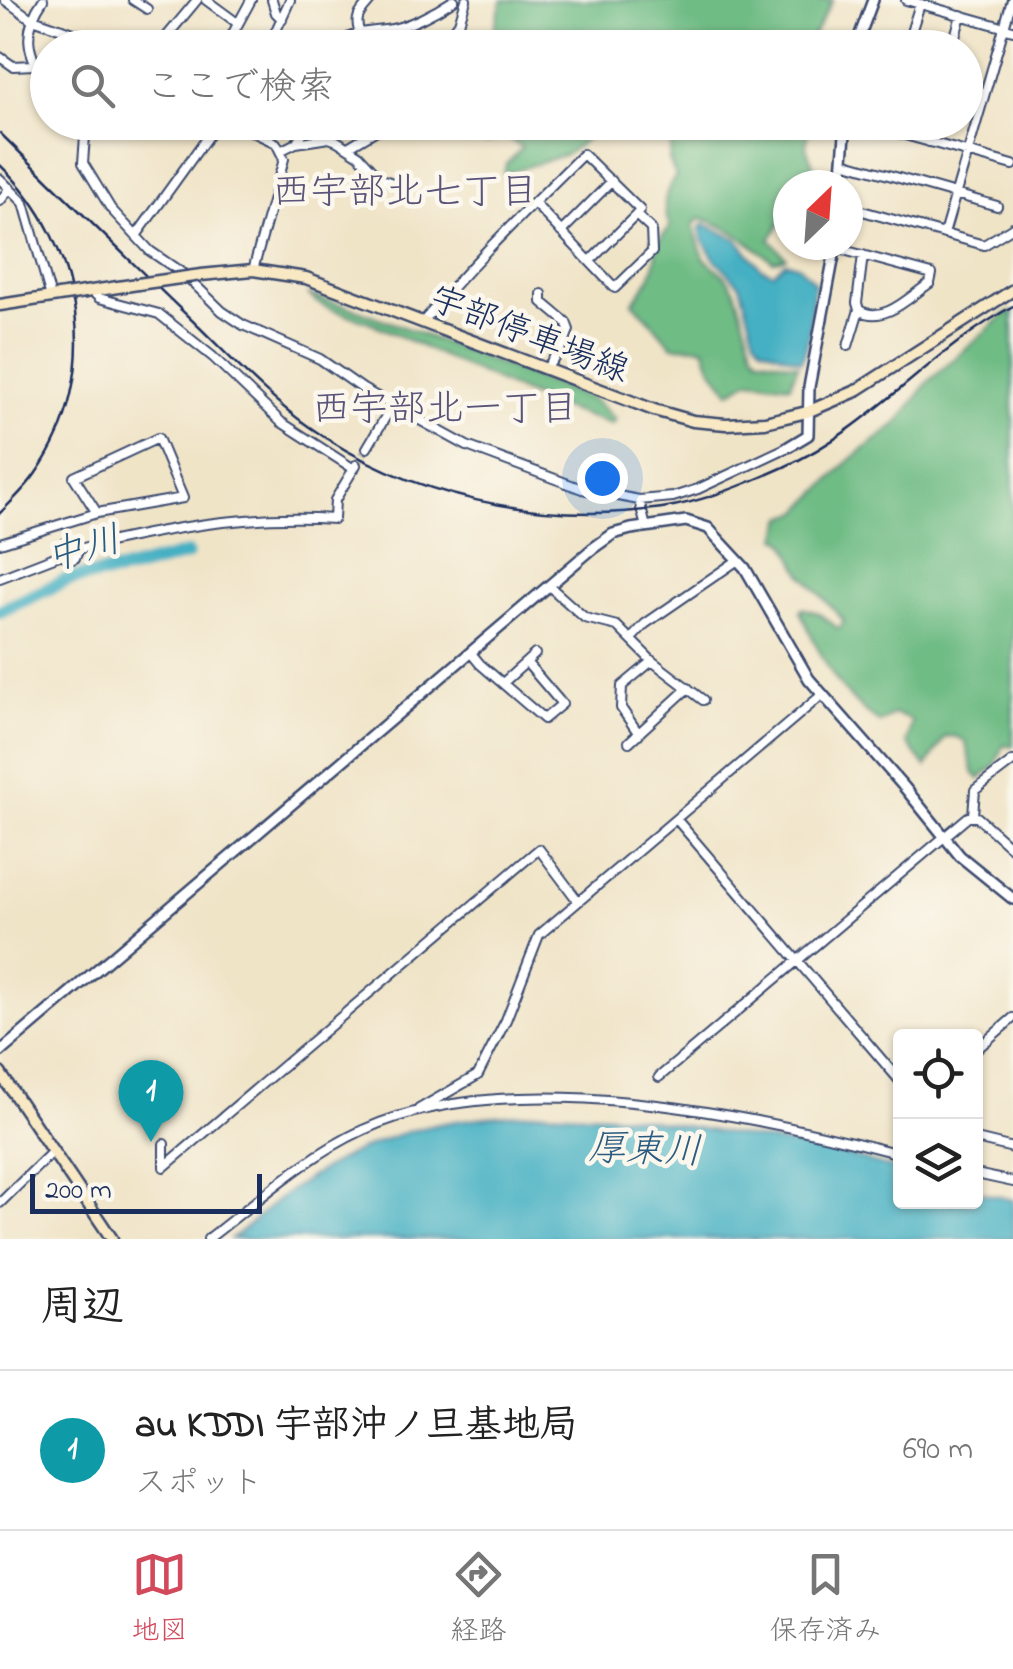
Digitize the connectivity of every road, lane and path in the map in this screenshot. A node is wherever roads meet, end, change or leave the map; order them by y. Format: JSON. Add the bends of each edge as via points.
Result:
{"nodes":[{"id":1,"x":5,"y":0,"type":"edge"},
{"id":2,"x":43,"y":0,"type":"edge"},
{"id":3,"x":133,"y":0,"type":"edge"},
{"id":4,"x":198,"y":0,"type":"edge"},
{"id":5,"x":206,"y":0,"type":"edge"},
{"id":6,"x":251,"y":0,"type":"edge"},
{"id":7,"x":272,"y":0,"type":"edge"},
{"id":8,"x":290,"y":0,"type":"edge"},
{"id":9,"x":371,"y":0,"type":"edge"},
{"id":10,"x":454,"y":0,"type":"edge"},
{"id":11,"x":466,"y":0,"type":"edge"},
{"id":12,"x":874,"y":0,"type":"edge"},
{"id":13,"x":906,"y":0,"type":"edge"},
{"id":14,"x":1012,"y":0,"type":"edge"},
{"id":15,"x":920,"y":4,"type":"junction"},
{"id":16,"x":146,"y":9,"type":"dead end"},
{"id":17,"x":962,"y":15,"type":"junction"},
{"id":18,"x":30,"y":18,"type":"junction"},
{"id":19,"x":282,"y":19,"type":"junction"},
{"id":20,"x":236,"y":22,"type":"junction"},
{"id":21,"x":1009,"y":28,"type":"edge"},
{"id":22,"x":30,"y":30,"type":"edge"},
{"id":23,"x":30,"y":30,"type":"edge"},
{"id":24,"x":65,"y":30,"type":"edge"},
{"id":25,"x":172,"y":30,"type":"edge"},
{"id":26,"x":235,"y":30,"type":"edge"},
{"id":27,"x":277,"y":30,"type":"edge"},
{"id":28,"x":359,"y":30,"type":"edge"},
{"id":29,"x":367,"y":30,"type":"edge"},
{"id":30,"x":454,"y":30,"type":"edge"},
{"id":31,"x":862,"y":30,"type":"edge"},
{"id":32,"x":912,"y":30,"type":"edge"},
{"id":33,"x":957,"y":30,"type":"edge"},
{"id":34,"x":30,"y":56,"type":"edge"},
{"id":35,"x":0,"y":58,"type":"edge"},
{"id":36,"x":30,"y":64,"type":"edge"},
{"id":37,"x":983,"y":111,"type":"edge"},
{"id":38,"x":85,"y":140,"type":"edge"},
{"id":39,"x":205,"y":140,"type":"edge"},
{"id":40,"x":269,"y":140,"type":"edge"},
{"id":41,"x":298,"y":140,"type":"edge"},
{"id":42,"x":316,"y":140,"type":"edge"},
{"id":43,"x":333,"y":140,"type":"edge"},
{"id":44,"x":361,"y":140,"type":"edge"},
{"id":45,"x":845,"y":140,"type":"edge"},
{"id":46,"x":924,"y":140,"type":"edge"},
{"id":47,"x":974,"y":140,"type":"edge"},
{"id":48,"x":929,"y":142,"type":"joint"},
{"id":49,"x":296,"y":143,"type":"junction"},
{"id":50,"x":348,"y":148,"type":"junction"},
{"id":51,"x":282,"y":150,"type":"junction"},
{"id":52,"x":970,"y":153,"type":"junction"},
{"id":53,"x":843,"y":162,"type":"junction"},
{"id":54,"x":1013,"y":163,"type":"edge"},
{"id":55,"x":842,"y":170,"type":"edge"},
{"id":56,"x":0,"y":179,"type":"edge"},
{"id":57,"x":612,"y":182,"type":"junction"},
{"id":58,"x":10,"y":188,"type":"junction"},
{"id":59,"x":407,"y":188,"type":"dead end"},
{"id":60,"x":958,"y":194,"type":"junction"},
{"id":61,"x":0,"y":201,"type":"edge"},
{"id":62,"x":534,"y":204,"type":"junction"},
{"id":63,"x":997,"y":206,"type":"dead end"},
{"id":64,"x":863,"y":211,"type":"edge"},
{"id":65,"x":636,"y":215,"type":"junction"},
{"id":66,"x":1013,"y":226,"type":"edge"},
{"id":67,"x":561,"y":232,"type":"junction"},
{"id":68,"x":944,"y":234,"type":"junction"},
{"id":69,"x":136,"y":236,"type":"junction"},
{"id":70,"x":864,"y":255,"type":"joint"},
{"id":71,"x":833,"y":260,"type":"edge"},
{"id":72,"x":590,"y":262,"type":"junction"},
{"id":73,"x":253,"y":270,"type":"junction"},
{"id":74,"x":1013,"y":290,"type":"edge"},
{"id":75,"x":88,"y":292,"type":"junction"},
{"id":76,"x":542,"y":294,"type":"dead end"},
{"id":77,"x":51,"y":297,"type":"junction"},
{"id":78,"x":0,"y":305,"type":"edge"},
{"id":79,"x":859,"y":310,"type":"junction"},
{"id":80,"x":423,"y":322,"type":"junction"},
{"id":81,"x":848,"y":346,"type":"dead end"},
{"id":82,"x":546,"y":369,"type":"junction"},
{"id":83,"x":392,"y":406,"type":"junction"},
{"id":84,"x":808,"y":412,"type":"junction"},
{"id":85,"x":788,"y":447,"type":"joint"},
{"id":86,"x":366,"y":448,"type":"tunnel mouth"},
{"id":87,"x":639,"y":500,"type":"junction"},
{"id":88,"x":97,"y":512,"type":"junction"},
{"id":89,"x":646,"y":526,"type":"junction"},
{"id":90,"x":0,"y":543,"type":"edge"},
{"id":91,"x":738,"y":560,"type":"junction"},
{"id":92,"x":0,"y":578,"type":"edge"},
{"id":93,"x":549,"y":586,"type":"junction"},
{"id":94,"x":631,"y":639,"type":"junction"},
{"id":95,"x":471,"y":652,"type":"junction"},
{"id":96,"x":535,"y":654,"type":"dead end"},
{"id":97,"x":652,"y":661,"type":"junction"},
{"id":98,"x":526,"y":662,"type":"junction"},
{"id":99,"x":504,"y":682,"type":"junction"},
{"id":100,"x":688,"y":688,"type":"junction"},
{"id":101,"x":824,"y":694,"type":"junction"},
{"id":102,"x":703,"y":700,"type":"dead end"},
{"id":103,"x":638,"y":734,"type":"junction"},
{"id":104,"x":629,"y":742,"type":"dead end"},
{"id":105,"x":1013,"y":761,"type":"edge"},
{"id":106,"x":972,"y":816,"type":"junction"},
{"id":107,"x":677,"y":820,"type":"junction"},
{"id":108,"x":942,"y":837,"type":"junction"},
{"id":109,"x":1013,"y":849,"type":"edge"},
{"id":110,"x":1013,"y":899,"type":"edge"},
{"id":111,"x":578,"y":901,"type":"junction"},
{"id":112,"x":798,"y":959,"type":"junction"},
{"id":113,"x":1013,"y":1018,"type":"edge"},
{"id":114,"x":983,"y":1044,"type":"edge"},
{"id":115,"x":0,"y":1052,"type":"edge"},
{"id":116,"x":893,"y":1072,"type":"edge"},
{"id":117,"x":0,"y":1073,"type":"edge"},
{"id":118,"x":658,"y":1077,"type":"dead end"},
{"id":119,"x":412,"y":1114,"type":"junction"},
{"id":120,"x":983,"y":1141,"type":"edge"},
{"id":121,"x":164,"y":1144,"type":"dead end"},
{"id":122,"x":1013,"y":1148,"type":"edge"},
{"id":123,"x":53,"y":1151,"type":"junction"},
{"id":124,"x":893,"y":1153,"type":"edge"},
{"id":125,"x":983,"y":1176,"type":"edge"},
{"id":126,"x":1013,"y":1182,"type":"edge"},
{"id":127,"x":0,"y":1203,"type":"edge"},
{"id":128,"x":112,"y":1239,"type":"edge"},
{"id":129,"x":208,"y":1239,"type":"edge"}],
"edges":[{"from":1,"to":18,"type":"street"},
{"from":2,"to":18,"type":"street"},
{"from":3,"to":16,"type":"street"},
{"from":4,"to":25,"type":"street"},
{"from":5,"to":20,"type":"street"},
{"from":6,"to":20,"type":"street"},
{"from":7,"to":19,"type":"street"},
{"from":8,"to":19,"type":"street"},
{"from":9,"to":28,"type":"street","via":[[358,15]]},
{"from":10,"to":29,"type":"street","via":[[398,26]]},
{"from":11,"to":30,"type":"street"},
{"from":12,"to":31,"type":"street"},
{"from":13,"to":15,"type":"street"},
{"from":14,"to":21,"type":"street"},
{"from":15,"to":17,"type":"street"},
{"from":15,"to":32,"type":"street"},
{"from":17,"to":21,"type":"street"},
{"from":17,"to":33,"type":"street"},
{"from":18,"to":22,"type":"street"},
{"from":18,"to":24,"type":"street"},
{"from":19,"to":27,"type":"street"},
{"from":20,"to":26,"type":"street"},
{"from":21,"to":37,"type":"street"},
{"from":23,"to":34,"type":"street"},
{"from":35,"to":36,"type":"street","via":[[12,66]]},
{"from":38,"to":69,"type":"street","via":[[90,176]]},
{"from":39,"to":69,"type":"street"},
{"from":40,"to":51,"type":"street"},
{"from":41,"to":49,"type":"street"},
{"from":42,"to":49,"type":"street"},
{"from":43,"to":50,"type":"street"},
{"from":44,"to":50,"type":"street"},
{"from":45,"to":53,"type":"street"},
{"from":46,"to":48,"type":"street"},
{"from":47,"to":52,"type":"street"},
{"from":48,"to":52,"type":"street"},
{"from":49,"to":51,"type":"street"},
{"from":50,"to":59,"type":"street","via":[[382,179]]},
{"from":51,"to":73,"type":"street","via":[[284,165]]},
{"from":52,"to":54,"type":"street"},
{"from":52,"to":60,"type":"street"},
{"from":53,"to":55,"type":"street"},
{"from":53,"to":60,"type":"street"},
{"from":56,"to":58,"type":"street"},
{"from":57,"to":62,"type":"street","via":[[583,154]]},
{"from":57,"to":65,"type":"street","via":[[640,210]]},
{"from":57,"to":67,"type":"street"},
{"from":58,"to":61,"type":"street"},
{"from":58,"to":77,"type":"street","via":[[26,210]]},
{"from":60,"to":63,"type":"street"},
{"from":60,"to":68,"type":"street"},
{"from":62,"to":67,"type":"street"},
{"from":62,"to":80,"type":"street"},
{"from":64,"to":68,"type":"street"},
{"from":65,"to":72,"type":"street"},
{"from":65,"to":72,"type":"street","via":[[651,229],[652,252],[615,288]]},
{"from":66,"to":68,"type":"street","via":[[984,246]]},
{"from":67,"to":72,"type":"street"},
{"from":69,"to":83,"type":"street","via":[[234,320],[320,359]]},
{"from":70,"to":79,"type":"street"},
{"from":70,"to":79,"type":"street","via":[[932,274],[930,283],[882,315]]},
{"from":71,"to":84,"type":"street"},
{"from":73,"to":75,"type":"main road","name":"宇部停車場線","bridge":true},
{"from":73,"to":80,"type":"main road","name":"宇部停車場線","via":[[306,278]]},
{"from":74,"to":84,"type":"main road","name":"宇部停車場線","via":[[854,392]]},
{"from":75,"to":77,"type":"main road","name":"宇部停車場線","bridge":true},
{"from":75,"to":92,"type":"street","via":[[159,314],[281,422],[355,468],[334,500],[334,519],[242,519],[162,530],[79,549],[75,558],[62,554]]},
{"from":76,"to":82,"type":"street","via":[[569,330]]},
{"from":77,"to":78,"type":"main road","name":"宇部停車場線"},
{"from":79,"to":81,"type":"street"},
{"from":80,"to":82,"type":"main road","name":"宇部停車場線"},
{"from":82,"to":84,"type":"main road","name":"宇部停車場線","via":[[693,420],[744,424]]},
{"from":83,"to":86,"type":"street"},
{"from":83,"to":87,"type":"street","via":[[529,471]]},
{"from":84,"to":85,"type":"street","via":[[808,435]]},
{"from":85,"to":87,"type":"street","via":[[688,493]]},
{"from":87,"to":89,"type":"street"},
{"from":88,"to":88,"type":"street","via":[[74,478],[158,438],[183,498]]},
{"from":88,"to":90,"type":"street"},
{"from":89,"to":91,"type":"street","via":[[700,524]]},
{"from":89,"to":93,"type":"street","via":[[613,534]]},
{"from":91,"to":94,"type":"street"},
{"from":91,"to":101,"type":"street"},
{"from":93,"to":94,"type":"street","via":[[585,618],[608,622]]},
{"from":93,"to":95,"type":"street"},
{"from":94,"to":97,"type":"street"},
{"from":95,"to":99,"type":"street"},
{"from":95,"to":115,"type":"street"},
{"from":96,"to":98,"type":"street"},
{"from":97,"to":100,"type":"street"},
{"from":97,"to":103,"type":"street","via":[[622,686],[623,715]]},
{"from":98,"to":99,"type":"street"},
{"from":98,"to":99,"type":"street","via":[[562,704],[544,720]]},
{"from":100,"to":102,"type":"street"},
{"from":100,"to":103,"type":"street"},
{"from":101,"to":107,"type":"street"},
{"from":101,"to":108,"type":"street"},
{"from":103,"to":104,"type":"street"},
{"from":105,"to":106,"type":"street","via":[[975,790]]},
{"from":106,"to":108,"type":"street"},
{"from":106,"to":109,"type":"street"},
{"from":107,"to":111,"type":"street"},
{"from":107,"to":112,"type":"street"},
{"from":108,"to":110,"type":"street"},
{"from":108,"to":112,"type":"street"},
{"from":111,"to":119,"type":"street","via":[[539,935],[478,1075]]},
{"from":111,"to":121,"type":"street","via":[[539,850],[164,1167]]},
{"from":112,"to":116,"type":"street"},
{"from":112,"to":118,"type":"street"},
{"from":113,"to":114,"type":"street"},
{"from":117,"to":123,"type":"main road"},
{"from":119,"to":124,"type":"street","via":[[479,1101],[608,1100],[691,1110]]},
{"from":119,"to":129,"type":"street","via":[[326,1150]]},
{"from":120,"to":122,"type":"street"},
{"from":123,"to":127,"type":"street"},
{"from":123,"to":128,"type":"main road"},
{"from":125,"to":126,"type":"street"}]}
